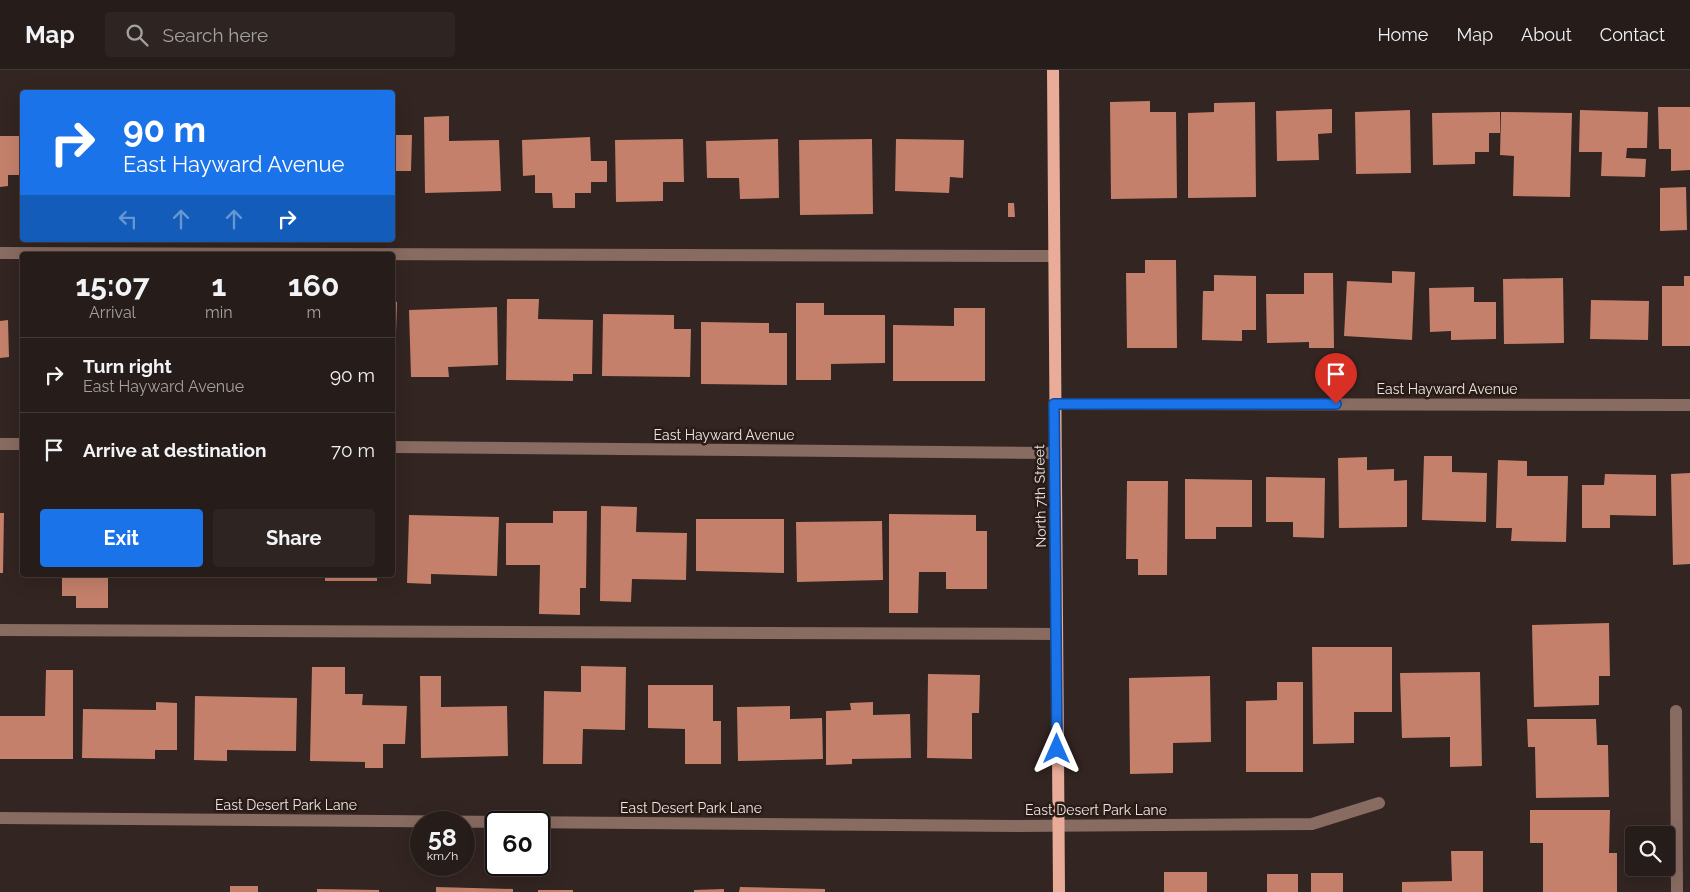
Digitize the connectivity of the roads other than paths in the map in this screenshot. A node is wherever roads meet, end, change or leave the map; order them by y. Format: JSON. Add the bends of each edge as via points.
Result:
{"nodes":[{"id":1,"x":1053,"y":70,"type":"edge"},
{"id":2,"x":0,"y":252,"type":"edge"},
{"id":3,"x":20,"y":252,"type":"edge"},
{"id":4,"x":395,"y":254,"type":"edge"},
{"id":5,"x":1053,"y":256,"type":"junction"},
{"id":6,"x":1054,"y":404,"type":"junction"},
{"id":7,"x":1690,"y":405,"type":"edge"},
{"id":8,"x":0,"y":444,"type":"edge"},
{"id":9,"x":20,"y":444,"type":"edge"},
{"id":10,"x":395,"y":447,"type":"edge"},
{"id":11,"x":1055,"y":453,"type":"junction"},
{"id":12,"x":0,"y":630,"type":"edge"},
{"id":13,"x":1056,"y":634,"type":"junction"},
{"id":14,"x":1676,"y":711,"type":"dead end"},
{"id":15,"x":1378,"y":803,"type":"dead end"},
{"id":16,"x":0,"y":818,"type":"edge"},
{"id":17,"x":1058,"y":826,"type":"junction"},
{"id":18,"x":1059,"y":892,"type":"edge"},
{"id":19,"x":1677,"y":892,"type":"edge"}],
"edges":[{"from":1,"to":5,"type":"main road","name":"North 7th Street"},
{"from":2,"to":3,"type":"street"},
{"from":4,"to":5,"type":"street"},
{"from":5,"to":6,"type":"main road","name":"North 7th Street"},
{"from":6,"to":7,"type":"street","name":"East Hayward Avenue"},
{"from":6,"to":11,"type":"main road","name":"North 7th Street"},
{"from":8,"to":9,"type":"street"},
{"from":10,"to":11,"type":"street","name":"East Hayward Avenue"},
{"from":11,"to":13,"type":"main road","name":"North 7th Street"},
{"from":12,"to":13,"type":"street"},
{"from":13,"to":17,"type":"main road","name":"North 7th Street"},
{"from":14,"to":19,"type":"street"},
{"from":15,"to":17,"type":"street","name":"East Desert Park Lane","via":[[1312,824]]},
{"from":16,"to":17,"type":"street","name":"East Desert Park Lane"},
{"from":17,"to":18,"type":"main road","name":"North 7th Street"}]}
